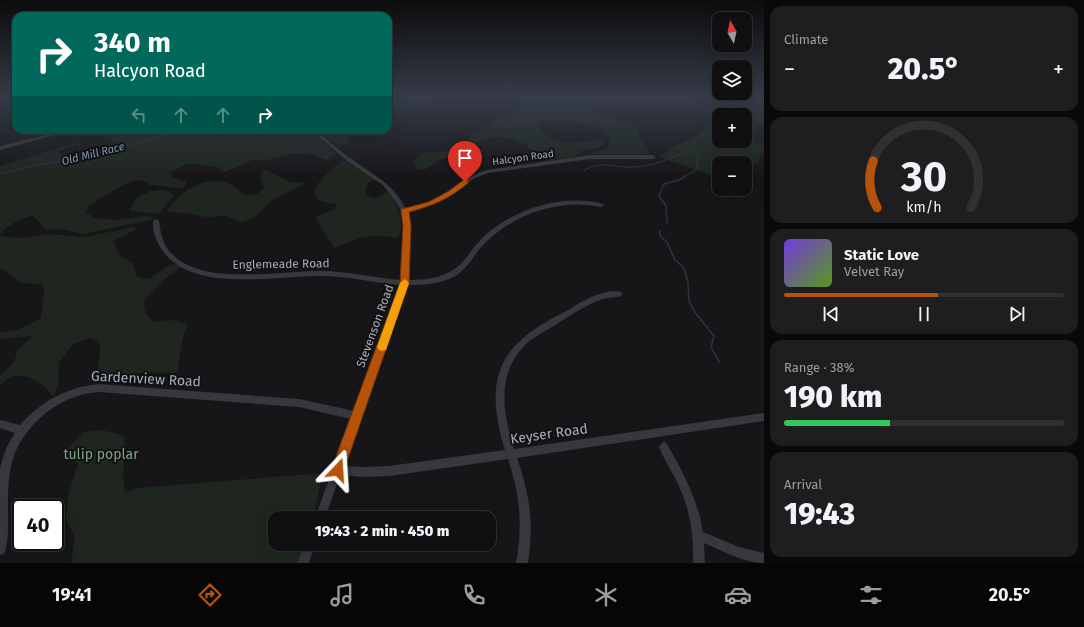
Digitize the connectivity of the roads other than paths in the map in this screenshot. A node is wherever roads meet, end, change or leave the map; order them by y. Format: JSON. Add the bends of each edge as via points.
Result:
{"nodes":[{"id":1,"x":56,"y":134,"type":"edge"},
{"id":2,"x":317,"y":134,"type":"edge"},
{"id":3,"x":0,"y":148,"type":"edge"},
{"id":4,"x":653,"y":157,"type":"dead end"},
{"id":5,"x":601,"y":205,"type":"dead end"},
{"id":6,"x":404,"y":211,"type":"junction"},
{"id":7,"x":156,"y":221,"type":"dead end"},
{"id":8,"x":404,"y":283,"type":"junction"},
{"id":9,"x":618,"y":294,"type":"dead end"},
{"id":10,"x":357,"y":416,"type":"junction"},
{"id":11,"x":764,"y":417,"type":"edge"},
{"id":12,"x":0,"y":424,"type":"edge"},
{"id":13,"x":21,"y":430,"type":"junction"},
{"id":14,"x":664,"y":447,"type":"dead end"},
{"id":15,"x":511,"y":454,"type":"junction"},
{"id":16,"x":338,"y":470,"type":"junction"},
{"id":17,"x":323,"y":511,"type":"edge"},
{"id":18,"x":698,"y":535,"type":"junction"},
{"id":19,"x":0,"y":550,"type":"edge"},
{"id":20,"x":307,"y":551,"type":"edge"},
{"id":21,"x":764,"y":560,"type":"edge"},
{"id":22,"x":303,"y":563,"type":"edge"},
{"id":23,"x":522,"y":563,"type":"edge"},
{"id":24,"x":699,"y":563,"type":"edge"}],
"edges":[{"from":1,"to":3,"type":"street"},
{"from":2,"to":6,"type":"street","name":"Stevenson Road","via":[[385,184]]},
{"from":4,"to":6,"type":"street","name":"Halcyon Road","via":[[590,157],[487,172],[473,177],[432,203]]},
{"from":5,"to":8,"type":"street","name":"Englemeade Road","via":[[593,202],[575,202],[549,206],[528,213],[496,230],[464,266],[454,273],[437,280]]},
{"from":6,"to":8,"type":"street","name":"Stevenson Road","via":[[407,226]]},
{"from":7,"to":8,"type":"street","name":"Englemeade Road","via":[[158,237],[167,252],[185,266],[200,271],[229,277],[336,274]]},
{"from":8,"to":10,"type":"street","name":"Stevenson Road"},
{"from":9,"to":15,"type":"street","via":[[603,295],[583,305],[529,337],[512,355],[504,371],[499,394],[502,424]]},
{"from":10,"to":13,"type":"street","name":"Gardenview Road","via":[[299,403],[88,389],[61,396]]},
{"from":10,"to":16,"type":"street","name":"Stevenson Road"},
{"from":11,"to":15,"type":"street","name":"Keyser Road"},
{"from":12,"to":13,"type":"street"},
{"from":13,"to":19,"type":"street","name":"Gardenview Road","via":[[9,451],[5,465],[3,536]]},
{"from":14,"to":18,"type":"street","via":[[685,488]]},
{"from":15,"to":16,"type":"street","name":"Keyser Road","via":[[387,472],[357,473]]},
{"from":15,"to":23,"type":"street","via":[[525,512],[526,540]]},
{"from":16,"to":17,"type":"street","name":"Stevenson Road"},
{"from":18,"to":21,"type":"street","via":[[752,558]]},
{"from":18,"to":24,"type":"street"},
{"from":20,"to":22,"type":"street"}]}
